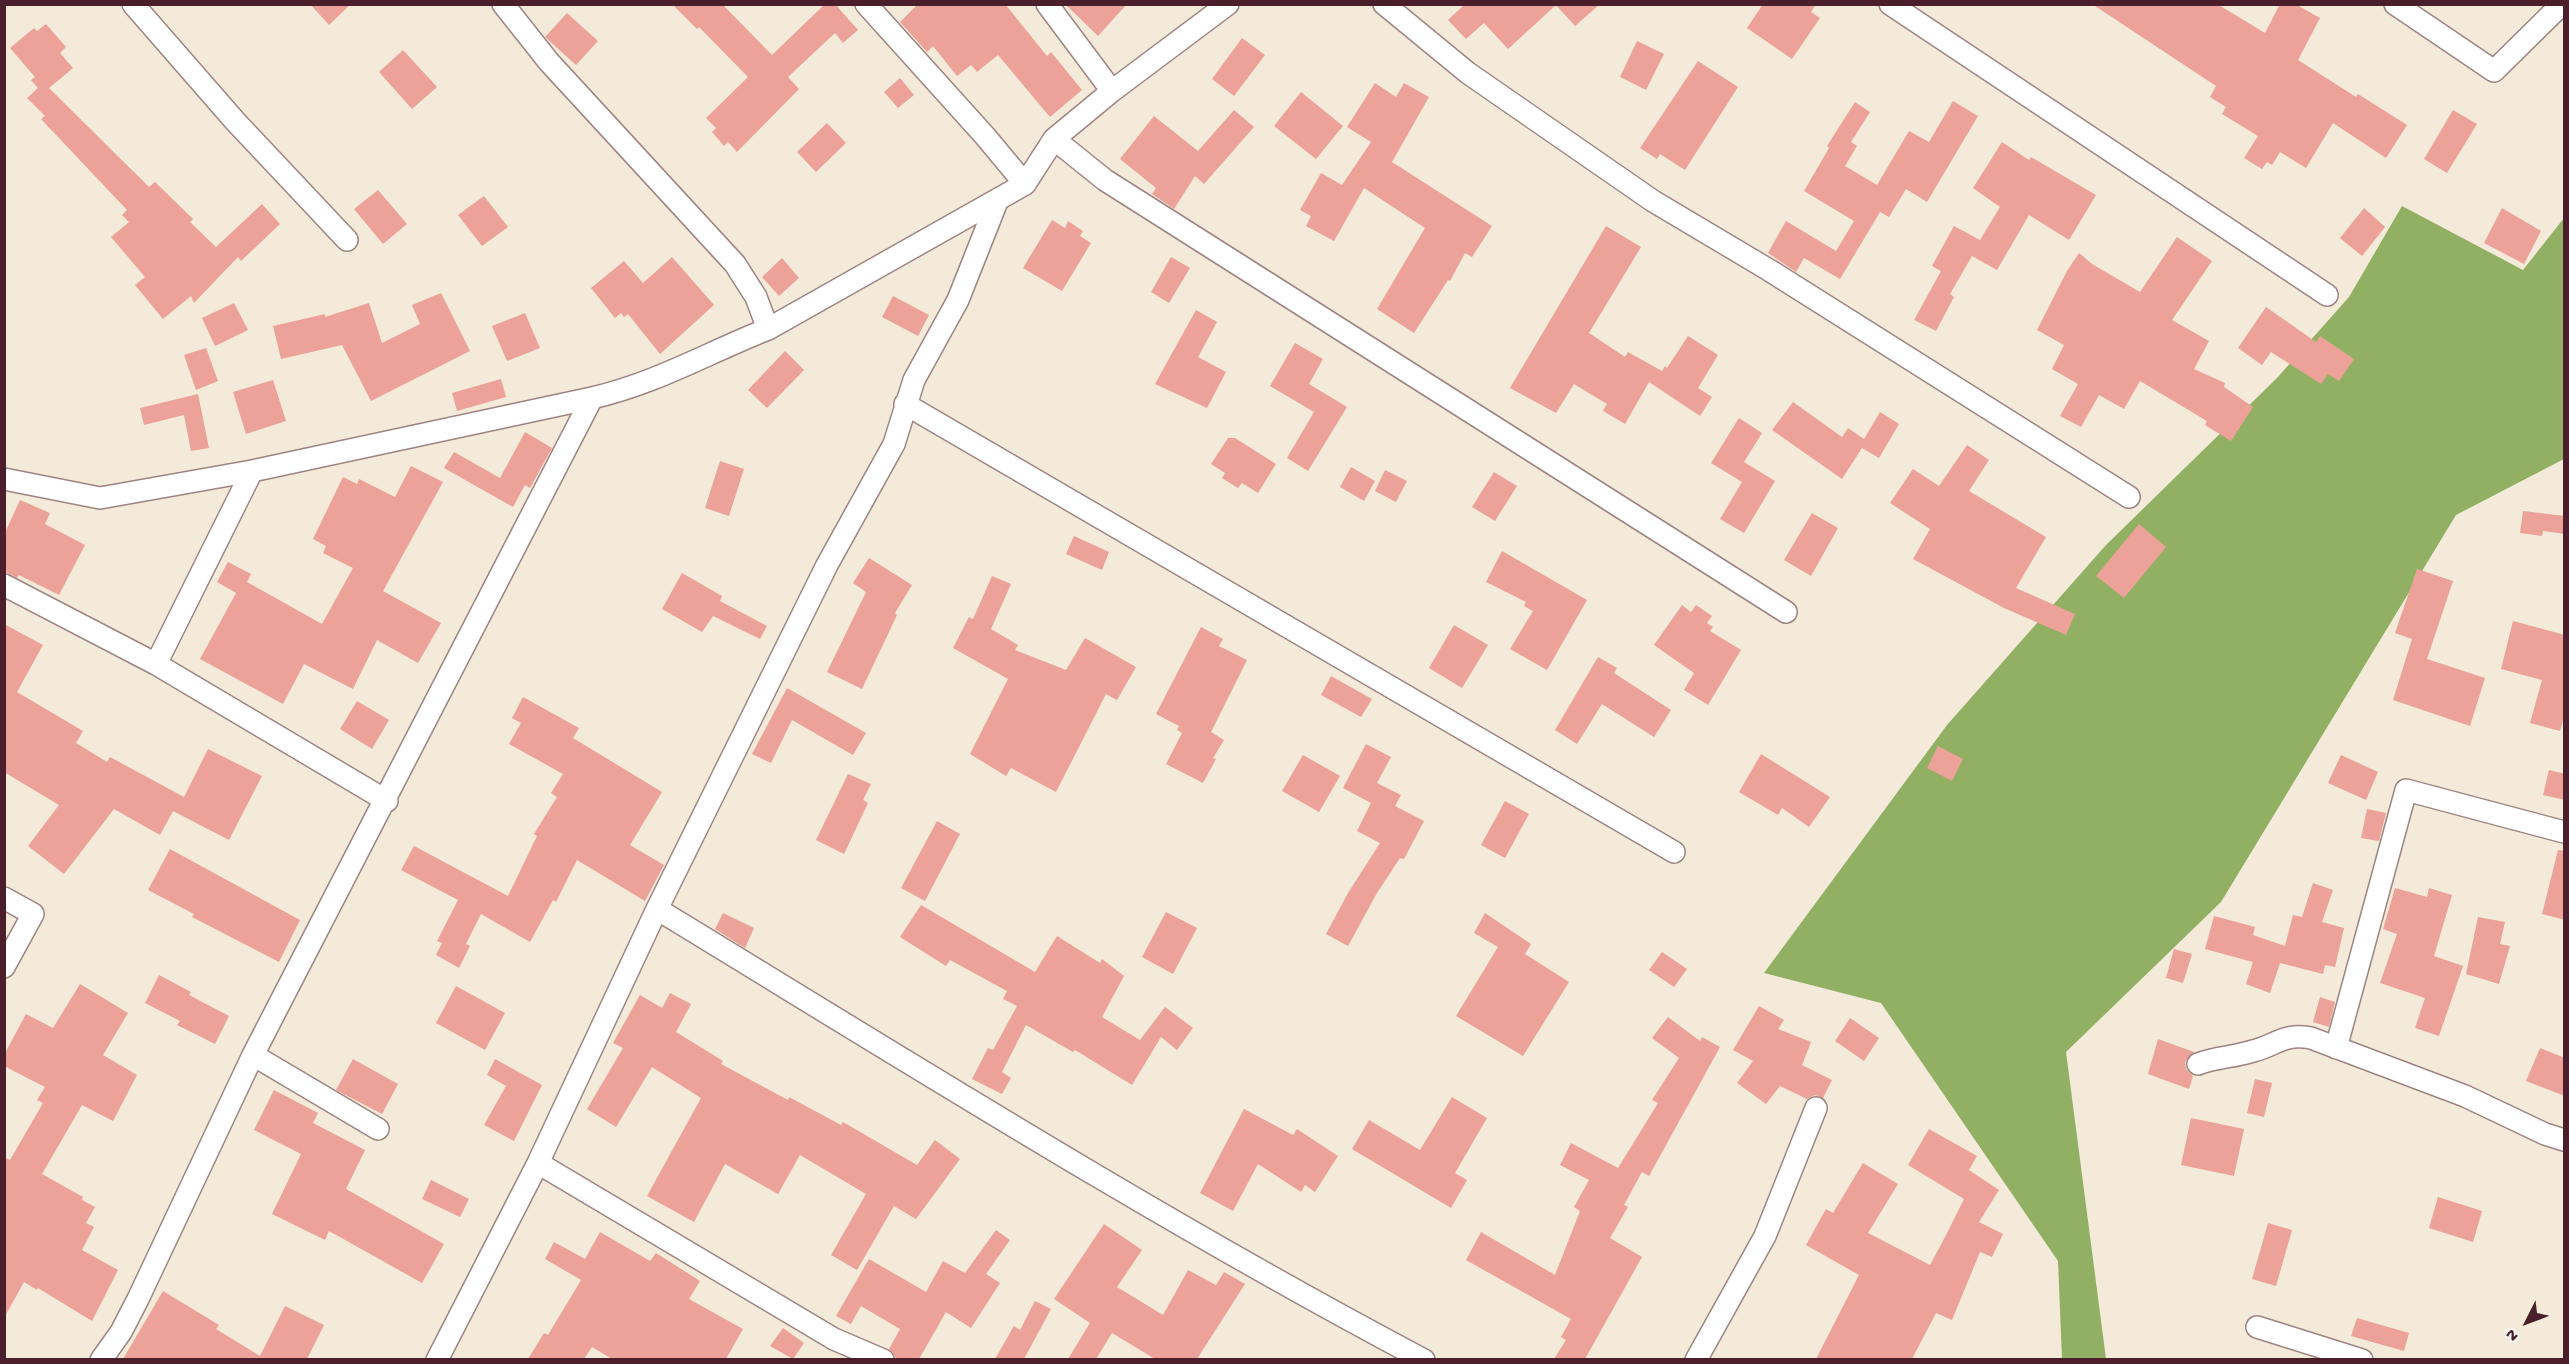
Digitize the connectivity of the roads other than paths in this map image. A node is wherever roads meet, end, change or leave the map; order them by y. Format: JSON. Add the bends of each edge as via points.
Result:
{"nodes":[{"id":1,"x":133,"y":4,"type":"edge"},
{"id":2,"x":503,"y":4,"type":"edge"},
{"id":3,"x":866,"y":4,"type":"edge"},
{"id":4,"x":1047,"y":4,"type":"edge"},
{"id":5,"x":1228,"y":4,"type":"edge"},
{"id":6,"x":1384,"y":4,"type":"edge"},
{"id":7,"x":1890,"y":4,"type":"edge"},
{"id":8,"x":2395,"y":4,"type":"edge"},
{"id":9,"x":2562,"y":4,"type":"edge"},
{"id":10,"x":1112,"y":91,"type":"junction"},
{"id":11,"x":1054,"y":139,"type":"junction"},
{"id":12,"x":1025,"y":184,"type":"junction"},
{"id":13,"x":998,"y":199,"type":"junction"},
{"id":14,"x":347,"y":240,"type":"dead end"},
{"id":15,"x":2327,"y":295,"type":"dead end"},
{"id":16,"x":768,"y":329,"type":"junction"},
{"id":17,"x":592,"y":398,"type":"junction"},
{"id":18,"x":905,"y":404,"type":"junction"},
{"id":19,"x":252,"y":471,"type":"junction"},
{"id":20,"x":4,"y":478,"type":"edge"},
{"id":21,"x":2129,"y":497,"type":"dead end"},
{"id":22,"x":4,"y":585,"type":"edge"},
{"id":23,"x":1786,"y":612,"type":"dead end"},
{"id":24,"x":156,"y":664,"type":"junction"},
{"id":25,"x":387,"y":801,"type":"junction"},
{"id":26,"x":2565,"y":832,"type":"edge"},
{"id":27,"x":1674,"y":852,"type":"dead end"},
{"id":28,"x":4,"y":898,"type":"edge"},
{"id":29,"x":657,"y":909,"type":"junction"},
{"id":30,"x":4,"y":967,"type":"edge"},
{"id":31,"x":2336,"y":1048,"type":"junction"},
{"id":32,"x":253,"y":1055,"type":"junction"},
{"id":33,"x":2198,"y":1064,"type":"dead end"},
{"id":34,"x":1816,"y":1108,"type":"dead end"},
{"id":35,"x":378,"y":1129,"type":"dead end"},
{"id":36,"x":2565,"y":1140,"type":"edge"},
{"id":37,"x":538,"y":1163,"type":"junction"},
{"id":38,"x":2257,"y":1327,"type":"dead end"},
{"id":39,"x":101,"y":1359,"type":"edge"},
{"id":40,"x":437,"y":1359,"type":"edge"},
{"id":41,"x":883,"y":1359,"type":"edge"},
{"id":42,"x":1424,"y":1359,"type":"edge"},
{"id":43,"x":1696,"y":1359,"type":"edge"},
{"id":44,"x":2362,"y":1359,"type":"edge"}],
"edges":[{"from":1,"to":14,"type":"street","via":[[235,121]]},
{"from":2,"to":16,"type":"street","via":[[556,70],[735,264],[756,297]]},
{"from":3,"to":12,"type":"street"},
{"from":4,"to":10,"type":"street"},
{"from":5,"to":10,"type":"street"},
{"from":6,"to":21,"type":"street","via":[[1468,73],[1653,201]]},
{"from":7,"to":15,"type":"street"},
{"from":8,"to":9,"type":"street","via":[[2494,71]]},
{"from":10,"to":11,"type":"street"},
{"from":11,"to":12,"type":"street"},
{"from":11,"to":23,"type":"street","via":[[1105,180]]},
{"from":12,"to":13,"type":"street"},
{"from":13,"to":16,"type":"street"},
{"from":13,"to":18,"type":"street","via":[[958,300]]},
{"from":16,"to":17,"type":"street","via":[[670,374]]},
{"from":17,"to":19,"type":"street"},
{"from":17,"to":25,"type":"street"},
{"from":18,"to":27,"type":"street"},
{"from":18,"to":29,"type":"street","via":[[894,444],[827,565]]},
{"from":19,"to":20,"type":"street","via":[[100,498]]},
{"from":19,"to":24,"type":"street"},
{"from":22,"to":24,"type":"street"},
{"from":24,"to":25,"type":"street"},
{"from":25,"to":32,"type":"street"},
{"from":26,"to":31,"type":"street","via":[[2406,790]]},
{"from":28,"to":30,"type":"street","via":[[33,915]]},
{"from":29,"to":37,"type":"street"},
{"from":29,"to":42,"type":"street","via":[[1146,1205]]},
{"from":31,"to":33,"type":"street","via":[[2296,1035],[2254,1051]]},
{"from":31,"to":36,"type":"street","via":[[2466,1096]]},
{"from":32,"to":35,"type":"street"},
{"from":32,"to":39,"type":"street","via":[[138,1299]]},
{"from":34,"to":43,"type":"street","via":[[1765,1236]]},
{"from":37,"to":40,"type":"street"},
{"from":37,"to":41,"type":"street","via":[[834,1339]]},
{"from":38,"to":44,"type":"street"}]}
